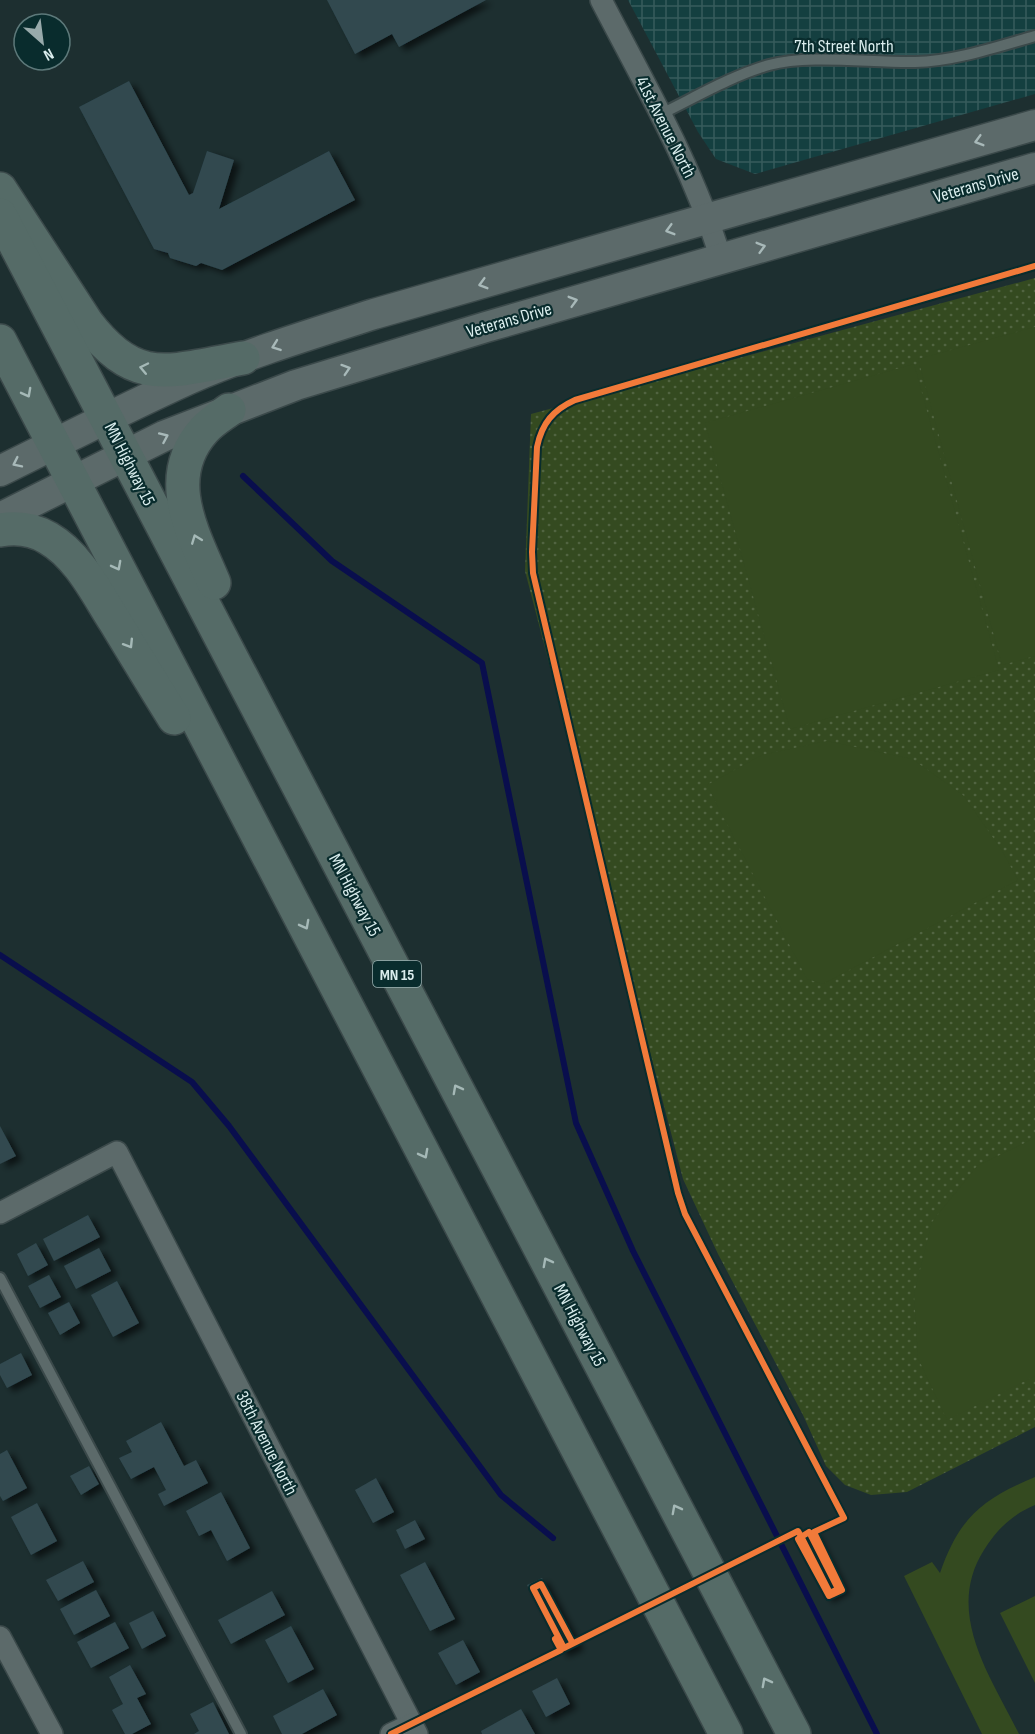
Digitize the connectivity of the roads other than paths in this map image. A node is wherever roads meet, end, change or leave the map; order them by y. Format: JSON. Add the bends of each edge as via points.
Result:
{"nodes":[{"id":1,"x":601,"y":0,"type":"edge"},
{"id":2,"x":1035,"y":36,"type":"edge"},
{"id":3,"x":661,"y":114,"type":"junction"},
{"id":4,"x":1035,"y":125,"type":"edge"},
{"id":5,"x":1035,"y":168,"type":"edge"},
{"id":6,"x":0,"y":189,"type":"edge"},
{"id":7,"x":0,"y":215,"type":"edge"},
{"id":8,"x":709,"y":220,"type":"junction"},
{"id":9,"x":721,"y":259,"type":"junction"},
{"id":10,"x":0,"y":341,"type":"edge"},
{"id":11,"x":243,"y":358,"type":"junction"},
{"id":12,"x":229,"y":410,"type":"junction"},
{"id":13,"x":106,"y":417,"type":"junction"},
{"id":14,"x":54,"y":444,"type":"junction"},
{"id":15,"x":125,"y":454,"type":"junction"},
{"id":16,"x":0,"y":471,"type":"edge"},
{"id":17,"x":73,"y":481,"type":"junction"},
{"id":18,"x":0,"y":518,"type":"edge"},
{"id":19,"x":0,"y":530,"type":"edge"},
{"id":20,"x":308,"y":805,"type":"junction"},
{"id":21,"x":284,"y":885,"type":"junction"},
{"id":22,"x":0,"y":1213,"type":"edge"},
{"id":23,"x":0,"y":1278,"type":"edge"},
{"id":24,"x":0,"y":1637,"type":"edge"},
{"id":25,"x":415,"y":1729,"type":"edge"},
{"id":26,"x":52,"y":1734,"type":"edge"},
{"id":27,"x":241,"y":1734,"type":"edge"},
{"id":28,"x":391,"y":1734,"type":"edge"},
{"id":29,"x":726,"y":1734,"type":"edge"},
{"id":30,"x":794,"y":1734,"type":"edge"}],
"edges":[{"from":1,"to":3,"type":"street","name":"41st Avenue North"},
{"from":2,"to":3,"type":"lane","name":"7th Street North","via":[[926,61],[804,60],[770,65]]},
{"from":3,"to":8,"type":"street","name":"41st Avenue North"},
{"from":4,"to":8,"type":"main road","one_way":true},
{"from":9,"to":5,"type":"main road","name":"Veterans Drive","one_way":true},
{"from":11,"to":6,"type":"highway","one_way":true,"via":[[162,370],[136,367],[113,353],[87,323]]},
{"from":7,"to":13,"type":"highway","name":"MN Highway 15","number":"MN 15"},
{"from":8,"to":9,"type":"street","name":"41st Avenue North"},
{"from":8,"to":11,"type":"main road","one_way":true,"via":[[374,314]]},
{"from":12,"to":9,"type":"main road","name":"Veterans Drive","one_way":true,"via":[[403,351]]},
{"from":10,"to":14,"type":"highway","one_way":true},
{"from":11,"to":13,"type":"main road"},
{"from":15,"to":12,"type":"main road","name":"Veterans Drive","one_way":true},
{"from":20,"to":12,"type":"highway","one_way":true,"via":[[184,505],[182,482],[186,460],[198,437]]},
{"from":13,"to":14,"type":"main road"},
{"from":13,"to":15,"type":"highway","name":"MN Highway 15","number":"MN 15"},
{"from":14,"to":16,"type":"main road","one_way":true},
{"from":14,"to":17,"type":"highway"},
{"from":15,"to":17,"type":"main road","name":"Veterans Drive"},
{"from":15,"to":20,"type":"highway","name":"MN Highway 15","number":"MN 15"},
{"from":17,"to":18,"type":"main road","name":"Veterans Drive"},
{"from":17,"to":21,"type":"highway","one_way":true},
{"from":19,"to":21,"type":"highway","one_way":true,"via":[[24,529],[49,538],[84,573]]},
{"from":30,"to":20,"type":"highway","name":"MN Highway 15","number":"MN 15","one_way":true},
{"from":21,"to":29,"type":"highway","one_way":true},
{"from":22,"to":25,"type":"street","name":"38th Avenue North","via":[[117,1152]]},
{"from":23,"to":27,"type":"lane"},
{"from":24,"to":26,"type":"street"},
{"from":25,"to":28,"type":"street"}]}
